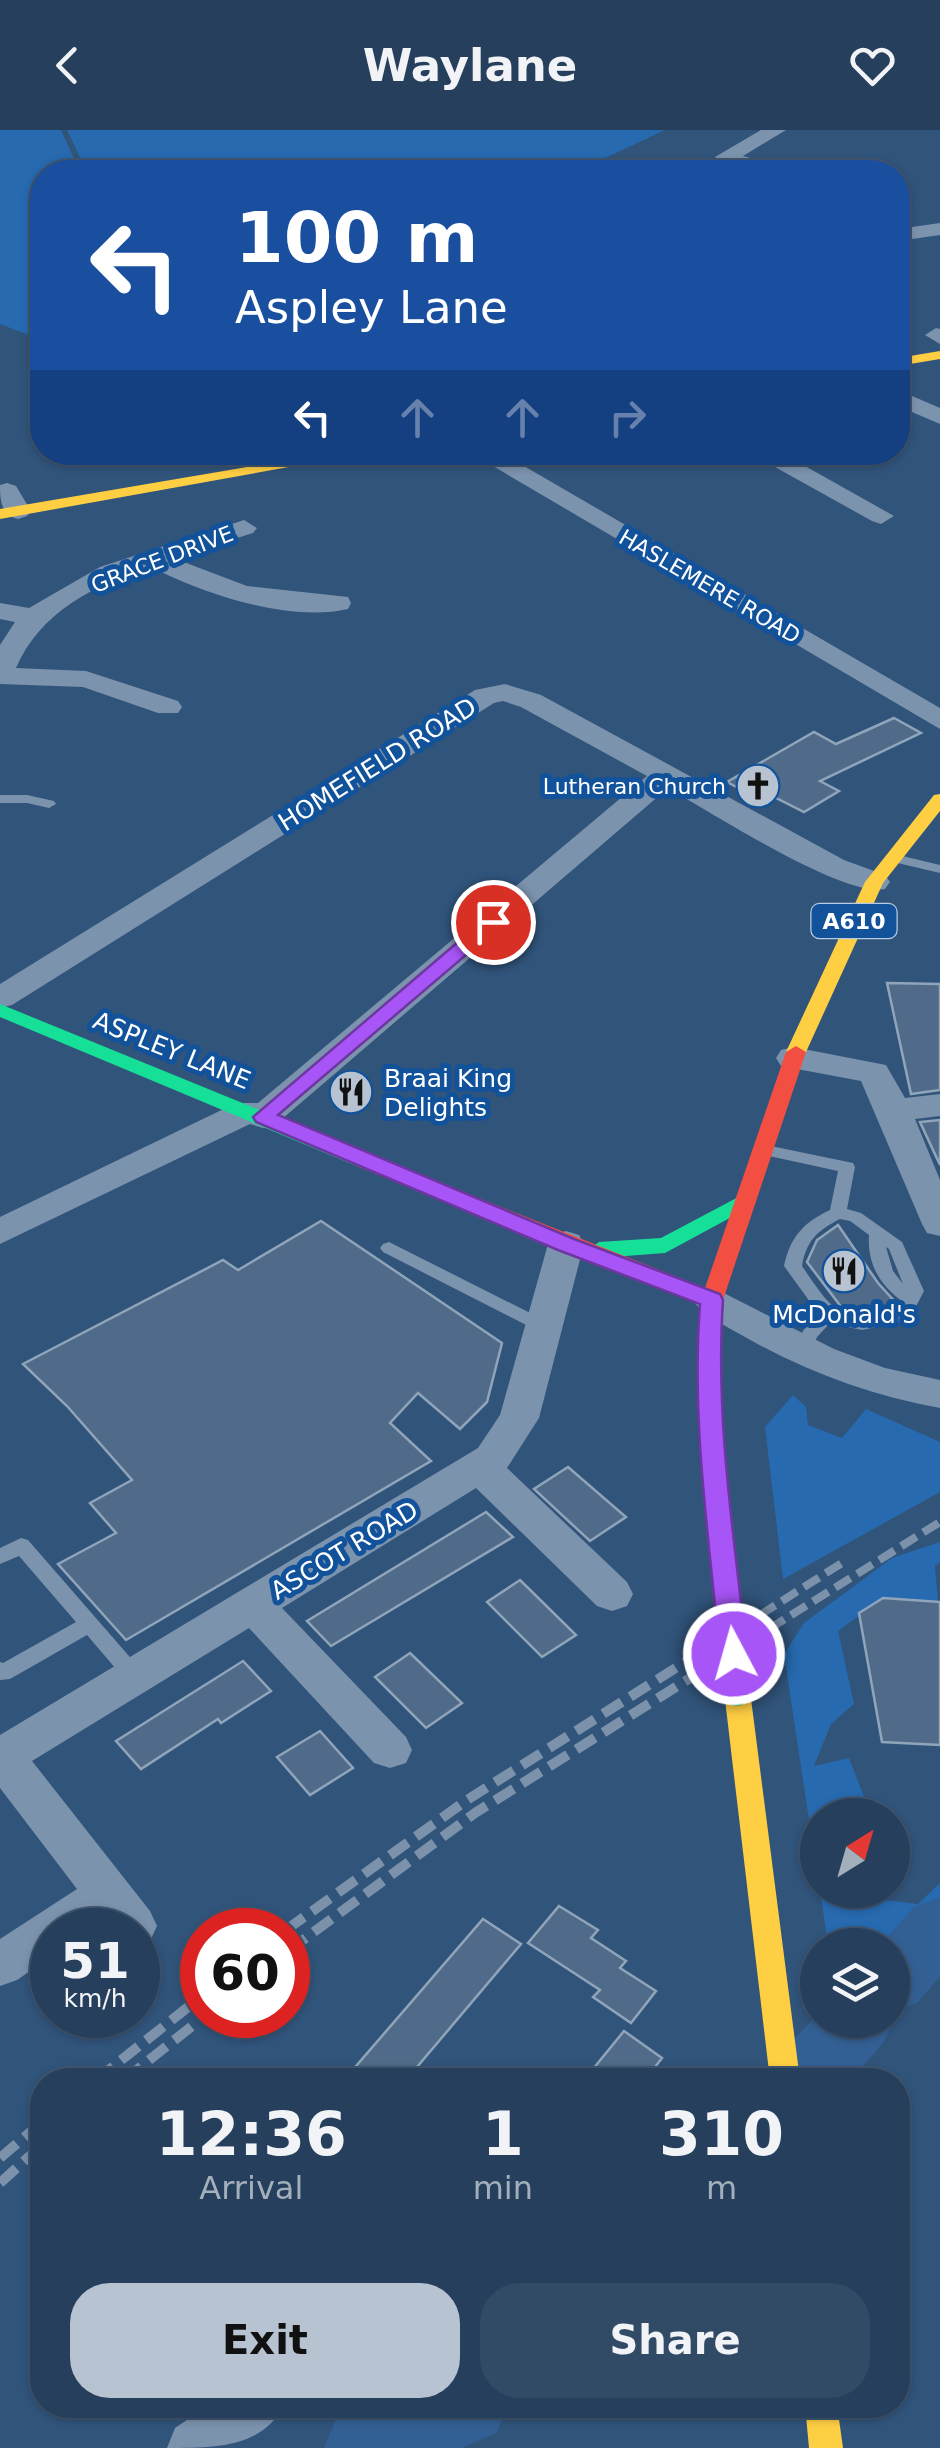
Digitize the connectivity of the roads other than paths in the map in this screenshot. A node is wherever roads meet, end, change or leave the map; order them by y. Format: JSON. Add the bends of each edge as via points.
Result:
{"nodes":[{"id":1,"x":776,"y":130,"type":"edge"},
{"id":2,"x":735,"y":160,"type":"edge"},
{"id":3,"x":940,"y":228,"type":"edge"},
{"id":4,"x":910,"y":233,"type":"edge"},
{"id":5,"x":939,"y":340,"type":"edge"},
{"id":6,"x":910,"y":341,"type":"edge"},
{"id":7,"x":910,"y":356,"type":"edge"},
{"id":8,"x":910,"y":402,"type":"edge"},
{"id":9,"x":940,"y":418,"type":"edge"},
{"id":10,"x":165,"y":465,"type":"edge"},
{"id":11,"x":271,"y":465,"type":"edge"},
{"id":12,"x":503,"y":465,"type":"edge"},
{"id":13,"x":785,"y":465,"type":"edge"},
{"id":14,"x":6,"y":502,"type":"edge"},
{"id":15,"x":881,"y":516,"type":"dead end"},
{"id":16,"x":244,"y":528,"type":"dead end"},
{"id":17,"x":153,"y":558,"type":"junction"},
{"id":18,"x":365,"y":590,"type":"dead end"},
{"id":19,"x":0,"y":611,"type":"edge"},
{"id":20,"x":34,"y":617,"type":"junction"},
{"id":21,"x":0,"y":675,"type":"edge"},
{"id":22,"x":161,"y":698,"type":"dead end"},
{"id":23,"x":940,"y":720,"type":"edge"},
{"id":24,"x":666,"y":776,"type":"junction"},
{"id":25,"x":0,"y":799,"type":"edge"},
{"id":26,"x":940,"y":799,"type":"edge"},
{"id":27,"x":49,"y":804,"type":"dead end"},
{"id":28,"x":894,"y":858,"type":"junction"},
{"id":29,"x":940,"y":870,"type":"edge"},
{"id":30,"x":874,"y":882,"type":"junction"},
{"id":31,"x":0,"y":998,"type":"edge"},
{"id":32,"x":0,"y":1010,"type":"edge"},
{"id":33,"x":793,"y":1058,"type":"junction"},
{"id":34,"x":940,"y":1104,"type":"edge"},
{"id":35,"x":894,"y":1110,"type":"junction"},
{"id":36,"x":256,"y":1114,"type":"junction"},
{"id":37,"x":762,"y":1149,"type":"junction"},
{"id":38,"x":933,"y":1187,"type":"edge"},
{"id":39,"x":744,"y":1201,"type":"junction"},
{"id":40,"x":838,"y":1212,"type":"junction"},
{"id":41,"x":940,"y":1224,"type":"edge"},
{"id":42,"x":0,"y":1232,"type":"edge"},
{"id":43,"x":389,"y":1248,"type":"dead end"},
{"id":44,"x":574,"y":1248,"type":"junction"},
{"id":45,"x":712,"y":1300,"type":"junction"},
{"id":46,"x":826,"y":1315,"type":"junction"},
{"id":47,"x":544,"y":1326,"type":"junction"},
{"id":48,"x":804,"y":1351,"type":"junction"},
{"id":49,"x":940,"y":1394,"type":"edge"},
{"id":50,"x":480,"y":1467,"type":"junction"},
{"id":51,"x":0,"y":1557,"type":"edge"},
{"id":52,"x":612,"y":1594,"type":"dead end"},
{"id":53,"x":254,"y":1606,"type":"junction"},
{"id":54,"x":89,"y":1624,"type":"junction"},
{"id":55,"x":0,"y":1670,"type":"edge"},
{"id":56,"x":136,"y":1677,"type":"junction"},
{"id":57,"x":390,"y":1750,"type":"dead end"},
{"id":58,"x":1,"y":1758,"type":"edge"},
{"id":59,"x":118,"y":1908,"type":"edge"},
{"id":60,"x":30,"y":1945,"type":"edge"},
{"id":61,"x":0,"y":1965,"type":"edge"},
{"id":62,"x":783,"y":2068,"type":"edge"},
{"id":63,"x":238,"y":2418,"type":"edge"},
{"id":64,"x":823,"y":2418,"type":"edge"},
{"id":65,"x":195,"y":2448,"type":"edge"},
{"id":66,"x":826,"y":2448,"type":"edge"}],
"edges":[{"from":1,"to":2,"type":"street","via":[[724,157]]},
{"from":3,"to":4,"type":"street"},
{"from":5,"to":6,"type":"main road"},
{"from":5,"to":7,"type":"main road"},
{"from":8,"to":9,"type":"street"},
{"from":10,"to":14,"type":"main road"},
{"from":11,"to":14,"type":"main road"},
{"from":12,"to":23,"type":"street","name":"HASLEMERE ROAD"},
{"from":13,"to":15,"type":"street"},
{"from":16,"to":17,"type":"street","name":"GRACE DRIVE"},
{"from":17,"to":18,"type":"street","via":[[240,594],[341,606]]},
{"from":17,"to":20,"type":"street","name":"GRACE DRIVE"},
{"from":19,"to":20,"type":"street"},
{"from":20,"to":21,"type":"street","name":"GRACE DRIVE"},
{"from":21,"to":22,"type":"street","via":[[86,679]]},
{"from":24,"to":30,"type":"street","name":"HOMEFIELD ROAD"},
{"from":24,"to":31,"type":"street","name":"HOMEFIELD ROAD","via":[[531,702],[505,692],[486,696]]},
{"from":24,"to":36,"type":"street"},
{"from":25,"to":27,"type":"lane"},
{"from":26,"to":28,"type":"main road","number":"A610"},
{"from":28,"to":29,"type":"lane"},
{"from":28,"to":30,"type":"main road","number":"A610"},
{"from":30,"to":33,"type":"main road","number":"A610"},
{"from":32,"to":36,"type":"main road","name":"ASPLEY LANE"},
{"from":33,"to":35,"type":"street","via":[[874,1072]]},
{"from":33,"to":37,"type":"main road","number":"A610"},
{"from":34,"to":35,"type":"street"},
{"from":35,"to":38,"type":"street"},
{"from":36,"to":42,"type":"street"},
{"from":36,"to":44,"type":"main road","name":"ASPLEY LANE"},
{"from":37,"to":39,"type":"main road","number":"A610"},
{"from":37,"to":40,"type":"lane","via":[[847,1167]]},
{"from":38,"to":41,"type":"street"},
{"from":39,"to":44,"type":"main road","via":[[665,1245]]},
{"from":39,"to":45,"type":"main road","number":"A610"},
{"from":40,"to":46,"type":"lane","via":[[811,1225],[796,1246],[794,1266]]},
{"from":40,"to":46,"type":"lane","via":[[896,1246],[915,1291],[903,1316],[862,1326]]},
{"from":43,"to":47,"type":"lane"},
{"from":44,"to":45,"type":"main road","name":"ASPLEY LANE"},
{"from":44,"to":47,"type":"street","name":"ASCOT ROAD"},
{"from":45,"to":48,"type":"street"},
{"from":45,"to":62,"type":"main road","number":"A610","bridge":true,"via":[[710,1429]]},
{"from":46,"to":48,"type":"lane"},
{"from":47,"to":50,"type":"street","name":"ASCOT ROAD","via":[[518,1418],[502,1447]]},
{"from":48,"to":49,"type":"street"},
{"from":50,"to":52,"type":"street"},
{"from":50,"to":53,"type":"street","name":"ASCOT ROAD"},
{"from":51,"to":54,"type":"lane","via":[[21,1545]]},
{"from":53,"to":56,"type":"street","name":"ASCOT ROAD"},
{"from":53,"to":57,"type":"street"},
{"from":54,"to":55,"type":"lane"},
{"from":54,"to":56,"type":"lane"},
{"from":56,"to":58,"type":"street","name":"ASCOT ROAD"},
{"from":58,"to":59,"type":"street"},
{"from":60,"to":61,"type":"street"},
{"from":63,"to":65,"type":"street"},
{"from":64,"to":66,"type":"main road"}]}
